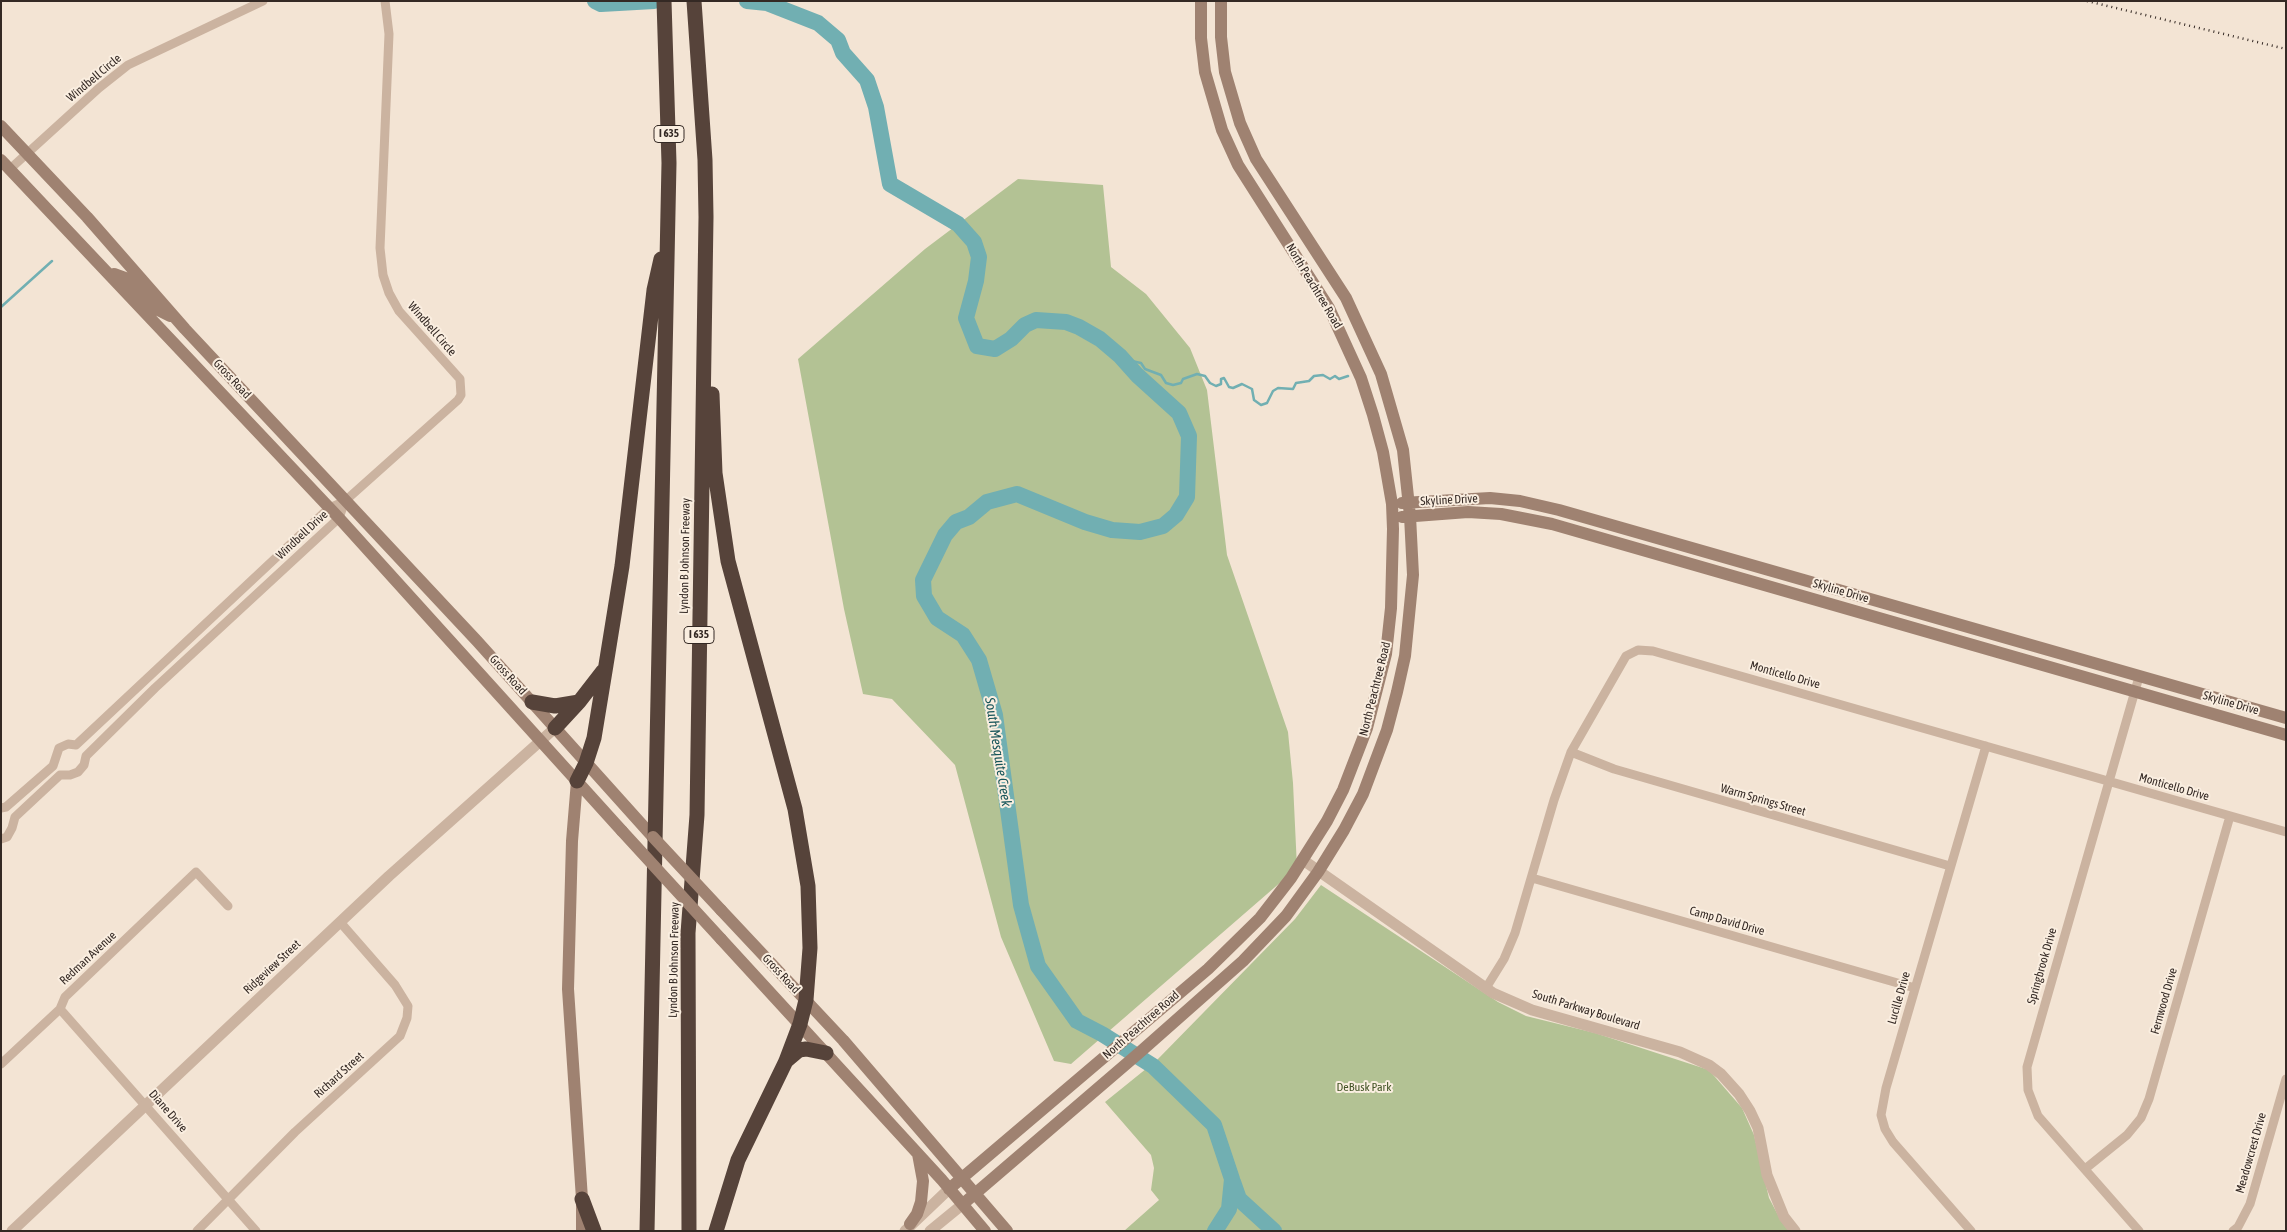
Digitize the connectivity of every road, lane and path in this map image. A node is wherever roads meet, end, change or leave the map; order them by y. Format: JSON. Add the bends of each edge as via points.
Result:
{"nodes":[{"id":1,"x":262,"y":1,"type":"edge"},
{"id":2,"x":385,"y":1,"type":"edge"},
{"id":3,"x":664,"y":1,"type":"edge"},
{"id":4,"x":694,"y":1,"type":"edge"},
{"id":5,"x":1201,"y":1,"type":"edge"},
{"id":6,"x":1221,"y":1,"type":"edge"},
{"id":7,"x":1,"y":126,"type":"edge"},
{"id":8,"x":28,"y":154,"type":"junction"},
{"id":9,"x":1,"y":160,"type":"edge"},
{"id":10,"x":10,"y":169,"type":"junction"},
{"id":11,"x":706,"y":217,"type":"junction"},
{"id":12,"x":668,"y":228,"type":"junction"},
{"id":13,"x":110,"y":276,"type":"junction"},
{"id":14,"x":1346,"y":298,"type":"junction"},
{"id":15,"x":1329,"y":308,"type":"junction"},
{"id":16,"x":175,"y":318,"type":"junction"},
{"id":17,"x":345,"y":501,"type":"junction"},
{"id":18,"x":1408,"y":502,"type":"junction"},
{"id":19,"x":1392,"y":504,"type":"junction"},
{"id":20,"x":329,"y":508,"type":"junction"},
{"id":21,"x":1410,"y":516,"type":"junction"},
{"id":22,"x":339,"y":518,"type":"junction"},
{"id":23,"x":1393,"y":518,"type":"junction"},
{"id":24,"x":1825,"y":587,"type":"junction"},
{"id":25,"x":437,"y":600,"type":"junction"},
{"id":26,"x":1821,"y":602,"type":"junction"},
{"id":27,"x":423,"y":612,"type":"junction"},
{"id":28,"x":606,"y":665,"type":"junction"},
{"id":29,"x":2139,"y":677,"type":"junction"},
{"id":30,"x":2135,"y":692,"type":"junction"},
{"id":31,"x":532,"y":702,"type":"junction"},
{"id":32,"x":579,"y":702,"type":"junction"},
{"id":33,"x":2285,"y":718,"type":"edge"},
{"id":34,"x":555,"y":728,"type":"junction"},
{"id":35,"x":2283,"y":734,"type":"edge"},
{"id":36,"x":539,"y":742,"type":"junction"},
{"id":37,"x":1986,"y":746,"type":"junction"},
{"id":38,"x":1571,"y":752,"type":"junction"},
{"id":39,"x":586,"y":763,"type":"junction"},
{"id":40,"x":577,"y":781,"type":"junction"},
{"id":41,"x":2108,"y":781,"type":"junction"},
{"id":42,"x":1,"y":808,"type":"edge"},
{"id":43,"x":2230,"y":816,"type":"junction"},
{"id":44,"x":2286,"y":832,"type":"edge"},
{"id":45,"x":1,"y":839,"type":"edge"},
{"id":46,"x":1303,"y":860,"type":"junction"},
{"id":47,"x":1950,"y":866,"type":"junction"},
{"id":48,"x":1318,"y":872,"type":"junction"},
{"id":49,"x":1532,"y":878,"type":"junction"},
{"id":50,"x":228,"y":906,"type":"dead end"},
{"id":51,"x":340,"y":922,"type":"junction"},
{"id":52,"x":1486,"y":988,"type":"junction"},
{"id":53,"x":1915,"y":988,"type":"junction"},
{"id":54,"x":806,"y":1000,"type":"junction"},
{"id":55,"x":60,"y":1009,"type":"junction"},
{"id":56,"x":800,"y":1024,"type":"junction"},
{"id":57,"x":826,"y":1053,"type":"junction"},
{"id":58,"x":786,"y":1061,"type":"junction"},
{"id":59,"x":1,"y":1064,"type":"edge"},
{"id":60,"x":873,"y":1075,"type":"junction"},
{"id":61,"x":2286,"y":1079,"type":"edge"},
{"id":62,"x":858,"y":1089,"type":"junction"},
{"id":63,"x":1063,"y":1092,"type":"junction"},
{"id":64,"x":146,"y":1105,"type":"junction"},
{"id":65,"x":1075,"y":1109,"type":"junction"},
{"id":66,"x":918,"y":1154,"type":"junction"},
{"id":67,"x":2085,"y":1169,"type":"junction"},
{"id":68,"x":962,"y":1178,"type":"junction"},
{"id":69,"x":950,"y":1189,"type":"junction"},
{"id":70,"x":975,"y":1194,"type":"junction"},
{"id":71,"x":582,"y":1199,"type":"junction"},
{"id":72,"x":229,"y":1200,"type":"junction"},
{"id":73,"x":962,"y":1204,"type":"junction"},
{"id":74,"x":908,"y":1228,"type":"edge"},
{"id":75,"x":12,"y":1231,"type":"edge"},
{"id":76,"x":197,"y":1231,"type":"edge"},
{"id":77,"x":256,"y":1231,"type":"edge"},
{"id":78,"x":582,"y":1231,"type":"edge"},
{"id":79,"x":594,"y":1231,"type":"edge"},
{"id":80,"x":647,"y":1231,"type":"edge"},
{"id":81,"x":689,"y":1231,"type":"edge"},
{"id":82,"x":716,"y":1231,"type":"edge"},
{"id":83,"x":930,"y":1231,"type":"edge"},
{"id":84,"x":984,"y":1231,"type":"edge"},
{"id":85,"x":1007,"y":1231,"type":"edge"},
{"id":86,"x":1795,"y":1231,"type":"edge"},
{"id":87,"x":1971,"y":1231,"type":"edge"},
{"id":88,"x":2139,"y":1231,"type":"edge"},
{"id":89,"x":2233,"y":1231,"type":"edge"}],
"edges":[{"from":1,"to":8,"type":"street","name":"Windbell Circle","via":[[128,65]]},
{"from":2,"to":17,"type":"street","name":"Windbell Circle","via":[[389,25],[380,248],[383,275],[399,311],[457,375],[462,390],[458,400]]},
{"from":3,"to":12,"type":"highway","name":"Lyndon B Johnson Freeway","number":"I 635"},
{"from":4,"to":11,"type":"highway","name":"Lyndon B Johnson Freeway","number":"I 635"},
{"from":5,"to":15,"type":"main road","name":"North Peachtree Road","via":[[1204,72],[1222,130],[1238,165]]},
{"from":6,"to":14,"type":"main road","name":"North Peachtree Road","via":[[1225,72],[1240,123],[1256,159]]},
{"from":7,"to":8,"type":"main road","name":"Gross Road"},
{"from":8,"to":10,"type":"street","name":"Windbell Circle"},
{"from":8,"to":16,"type":"main road","name":"Gross Road"},
{"from":9,"to":10,"type":"main road","name":"Gross Road"},
{"from":10,"to":13,"type":"main road","name":"Gross Road"},
{"from":11,"to":54,"type":"highway","via":[[718,497],[732,577],[788,780],[804,853],[810,923]]},
{"from":11,"to":81,"type":"highway","name":"Lyndon B Johnson Freeway","number":"I 635","via":[[697,815],[688,933]]},
{"from":12,"to":28,"type":"highway","via":[[654,290],[622,566]]},
{"from":12,"to":80,"type":"highway","name":"Lyndon B Johnson Freeway","number":"I 635"},
{"from":13,"to":16,"type":"main road","via":[[114,274],[125,278],[152,307]]},
{"from":13,"to":20,"type":"main road","name":"Gross Road"},
{"from":14,"to":15,"type":"main road"},
{"from":14,"to":18,"type":"main road","name":"North Peachtree Road","via":[[1381,374],[1402,450]]},
{"from":15,"to":19,"type":"main road","name":"North Peachtree Road","via":[[1361,378],[1383,452]]},
{"from":16,"to":17,"type":"main road","name":"Gross Road"},
{"from":17,"to":20,"type":"street","name":"Windbell Drive"},
{"from":17,"to":22,"type":"street","name":"Windbell Drive"},
{"from":17,"to":25,"type":"main road","name":"Gross Road"},
{"from":18,"to":19,"type":"main road","name":"Skyline Drive"},
{"from":18,"to":21,"type":"main road","name":"North Peachtree Road"},
{"from":18,"to":24,"type":"main road","name":"Skyline Drive","via":[[1490,498],[1520,502],[1559,510]]},
{"from":19,"to":23,"type":"main road","name":"North Peachtree Road"},
{"from":20,"to":22,"type":"main road","name":"Gross Road"},
{"from":20,"to":42,"type":"street","name":"Windbell Drive","via":[[76,745],[59,748],[53,766]]},
{"from":21,"to":23,"type":"main road","name":"Skyline Drive"},
{"from":21,"to":26,"type":"main road","name":"Skyline Drive","via":[[1468,512],[1533,520]]},
{"from":21,"to":48,"type":"main road","name":"North Peachtree Road","via":[[1411,609],[1397,692],[1387,730],[1363,794]]},
{"from":22,"to":27,"type":"main road","name":"Gross Road"},
{"from":22,"to":45,"type":"street","name":"Windbell Drive","via":[[86,756],[78,772],[60,775],[15,817],[7,837]]},
{"from":23,"to":46,"type":"main road","name":"North Peachtree Road","via":[[1391,608],[1378,691],[1362,744],[1343,790]]},
{"from":24,"to":26,"type":"main road"},
{"from":24,"to":29,"type":"main road","name":"Skyline Drive"},
{"from":25,"to":27,"type":"main road"},
{"from":25,"to":31,"type":"main road","name":"Gross Road"},
{"from":26,"to":30,"type":"main road","name":"Skyline Drive"},
{"from":27,"to":36,"type":"main road","name":"Gross Road"},
{"from":28,"to":32,"type":"highway"},
{"from":28,"to":39,"type":"highway","via":[[594,738]]},
{"from":29,"to":30,"type":"street","name":"Springbrook Drive"},
{"from":29,"to":33,"type":"main road","name":"Skyline Drive"},
{"from":30,"to":35,"type":"main road","name":"Skyline Drive"},
{"from":30,"to":41,"type":"street","name":"Springbrook Drive"},
{"from":31,"to":32,"type":"highway","via":[[555,706]]},
{"from":31,"to":34,"type":"main road","name":"Gross Road"},
{"from":32,"to":34,"type":"highway"},
{"from":33,"to":35,"type":"main road"},
{"from":34,"to":36,"type":"street","name":"Ridgeview Street"},
{"from":34,"to":39,"type":"main road","name":"Gross Road"},
{"from":36,"to":40,"type":"main road","name":"Gross Road"},
{"from":36,"to":51,"type":"street","name":"Ridgeview Street"},
{"from":37,"to":38,"type":"street","name":"Monticello Drive","via":[[1653,651],[1638,650],[1626,656]]},
{"from":37,"to":41,"type":"street","name":"Monticello Drive"},
{"from":37,"to":47,"type":"street","name":"Lucille Drive"},
{"from":38,"to":47,"type":"street","name":"Warm Springs Street","via":[[1614,769]]},
{"from":38,"to":49,"type":"street","name":"Monticello Drive"},
{"from":39,"to":40,"type":"highway"},
{"from":39,"to":54,"type":"main road","name":"Gross Road","bridge":true},
{"from":40,"to":56,"type":"main road","name":"Gross Road","bridge":true},
{"from":40,"to":71,"type":"main road","via":[[568,989]]},
{"from":41,"to":43,"type":"street","name":"Monticello Drive"},
{"from":41,"to":67,"type":"street","name":"Springbrook Drive","via":[[2027,1067],[2028,1090],[2038,1116]]},
{"from":43,"to":44,"type":"street","name":"Monticello Drive"},
{"from":43,"to":67,"type":"street","name":"Fernwood Drive","via":[[2149,1099],[2141,1118],[2127,1134]]},
{"from":46,"to":48,"type":"street","name":"South Parkway Boulevard"},
{"from":46,"to":63,"type":"main road","name":"North Peachtree Road","via":[[1260,918],[1208,968]]},
{"from":47,"to":53,"type":"street","name":"Lucille Drive"},
{"from":48,"to":52,"type":"street","name":"South Parkway Boulevard"},
{"from":48,"to":65,"type":"main road","name":"North Peachtree Road","via":[[1280,922],[1243,960]]},
{"from":49,"to":52,"type":"street","name":"Monticello Drive","via":[[1513,939]]},
{"from":49,"to":53,"type":"street","name":"Camp David Drive"},
{"from":50,"to":55,"type":"street","name":"Redman Avenue","via":[[196,872],[65,997]]},
{"from":51,"to":64,"type":"street","name":"Ridgeview Street"},
{"from":51,"to":72,"type":"street","name":"Richard Street","via":[[395,985],[408,1006],[400,1036],[295,1132]]},
{"from":52,"to":86,"type":"street","name":"South Parkway Boulevard","via":[[1532,1010],[1680,1052],[1721,1074],[1750,1111],[1758,1128],[1767,1175],[1784,1218]]},
{"from":53,"to":87,"type":"street","name":"Lucille Drive","via":[[1886,1088],[1882,1115],[1885,1129]]},
{"from":54,"to":56,"type":"highway"},
{"from":54,"to":60,"type":"main road","name":"Gross Road"},
{"from":55,"to":59,"type":"street","name":"Redman Avenue"},
{"from":55,"to":64,"type":"street","name":"Diane Drive"},
{"from":56,"to":57,"type":"main road","name":"Gross Road"},
{"from":56,"to":58,"type":"highway"},
{"from":57,"to":58,"type":"highway","via":[[799,1050]]},
{"from":57,"to":62,"type":"main road","name":"Gross Road"},
{"from":58,"to":82,"type":"highway","via":[[738,1160]]},
{"from":60,"to":62,"type":"main road"},
{"from":60,"to":68,"type":"main road","name":"Gross Road"},
{"from":61,"to":89,"type":"street","name":"Meadowcrest Drive","via":[[2250,1204]]},
{"from":62,"to":66,"type":"main road","name":"Gross Road"},
{"from":63,"to":65,"type":"main road"},
{"from":63,"to":68,"type":"main road","name":"North Peachtree Road"},
{"from":64,"to":72,"type":"street","name":"Diane Drive"},
{"from":64,"to":75,"type":"street","name":"Ridgeview Street"},
{"from":65,"to":70,"type":"main road","name":"North Peachtree Road"},
{"from":66,"to":69,"type":"main road","name":"Gross Road"},
{"from":66,"to":74,"type":"main road","via":[[923,1181],[921,1202]]},
{"from":67,"to":88,"type":"street","name":"Springbrook Drive"},
{"from":68,"to":69,"type":"main road","name":"North Peachtree Road"},
{"from":68,"to":70,"type":"main road","name":"Gross Road"},
{"from":69,"to":73,"type":"main road","name":"Gross Road"},
{"from":69,"to":74,"type":"street","name":"North Peachtree Road"},
{"from":70,"to":73,"type":"main road","name":"North Peachtree Road"},
{"from":70,"to":85,"type":"main road","name":"Gross Road"},
{"from":71,"to":78,"type":"main road"},
{"from":71,"to":79,"type":"highway"},
{"from":72,"to":76,"type":"street","name":"Richard Street"},
{"from":72,"to":77,"type":"street","name":"Diane Drive"},
{"from":73,"to":83,"type":"street","name":"North Peachtree Road"},
{"from":73,"to":84,"type":"main road","name":"Gross Road"}]}
